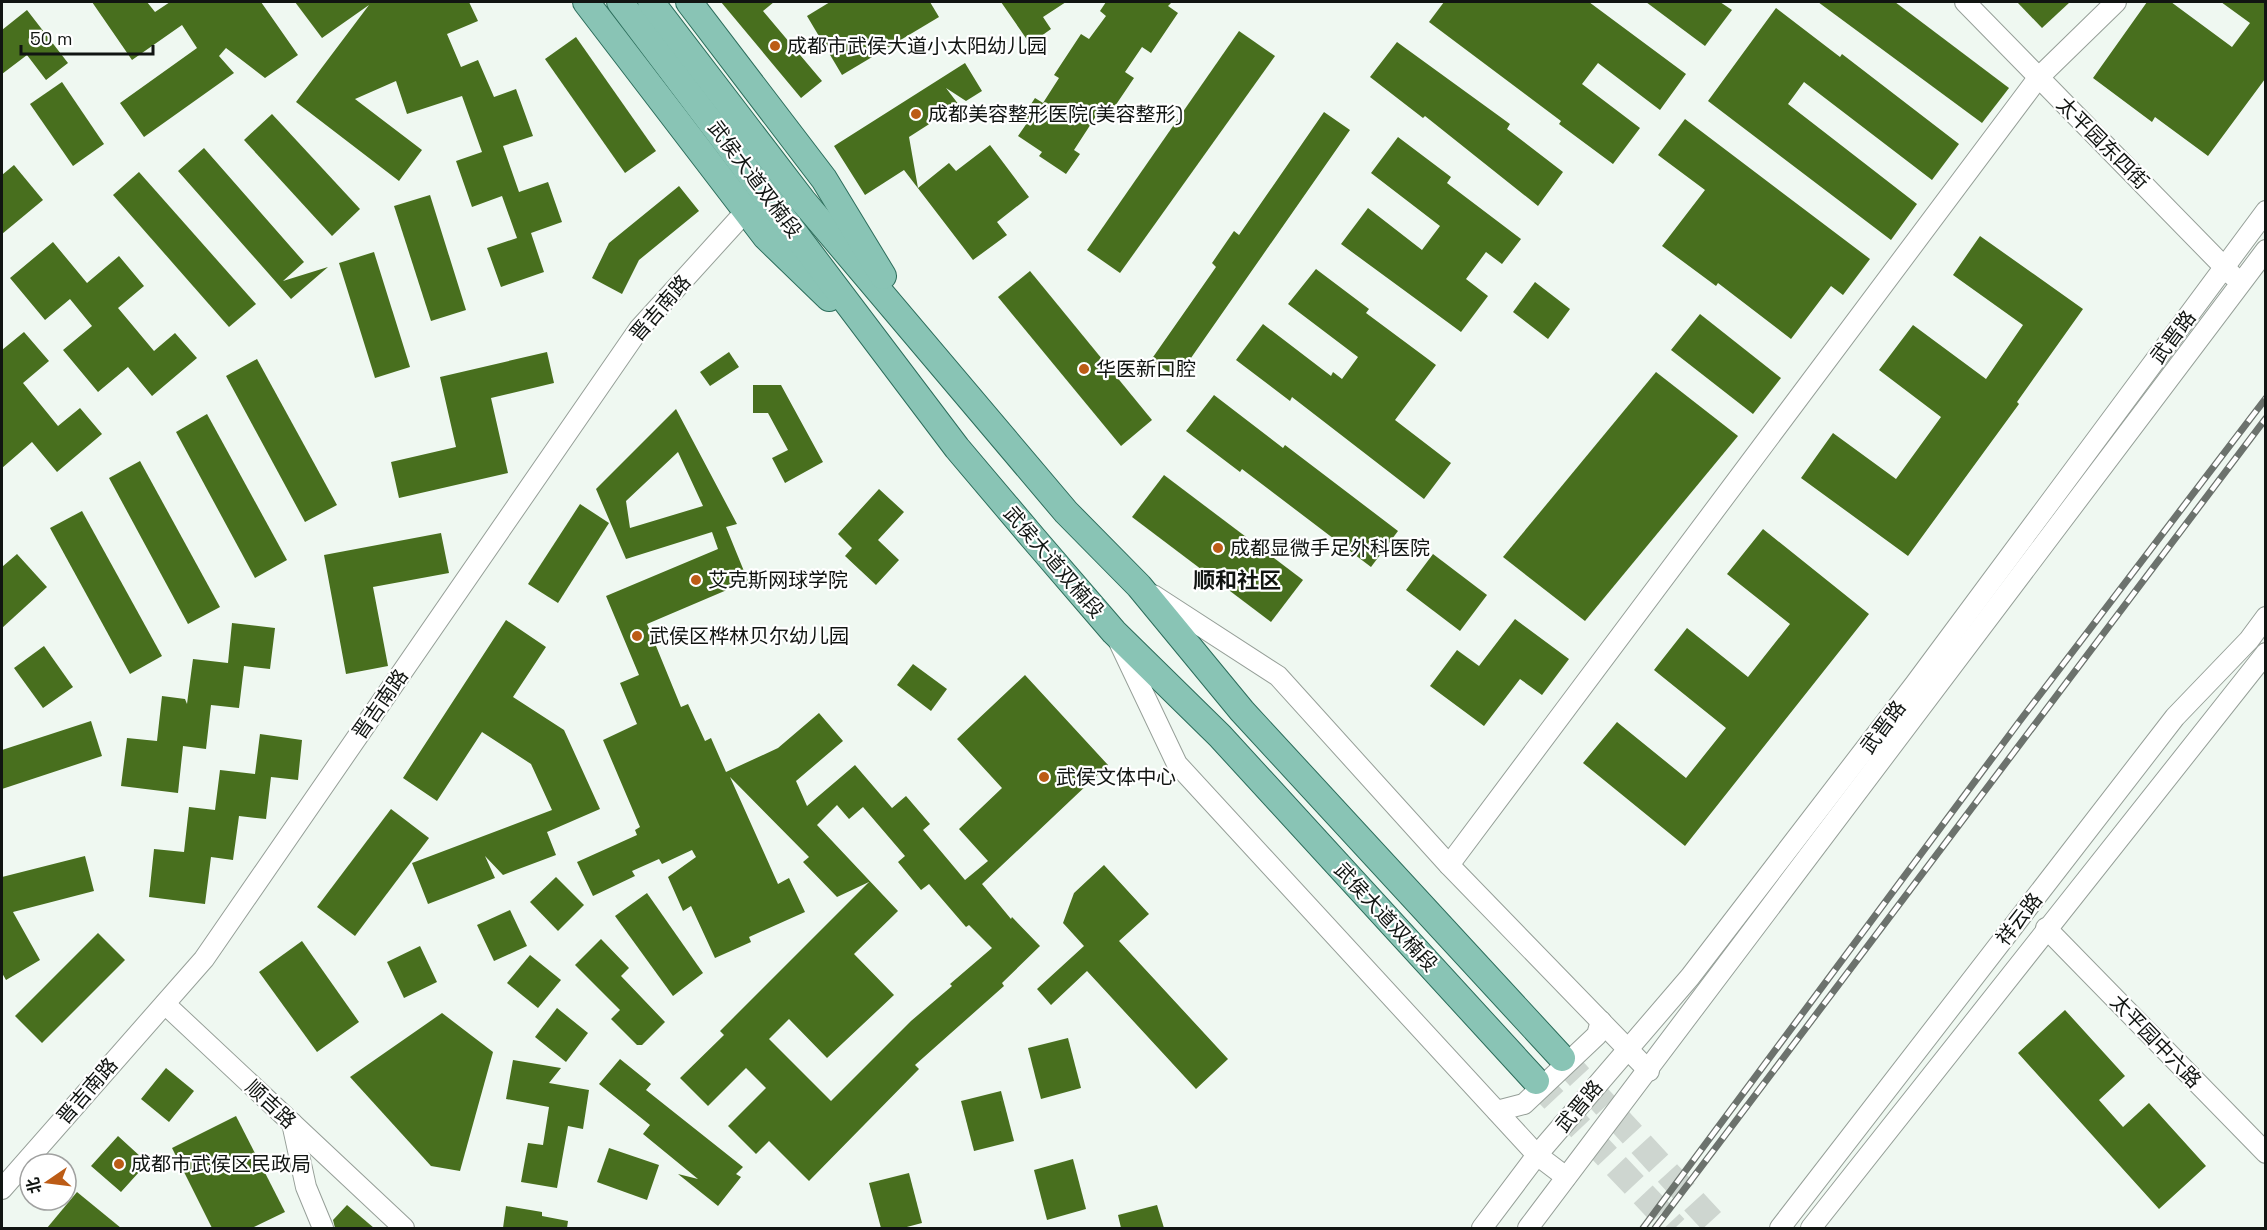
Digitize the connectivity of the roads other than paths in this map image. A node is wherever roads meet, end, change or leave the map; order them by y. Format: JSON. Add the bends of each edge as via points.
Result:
{"nodes":[{"id":1,"x":586,"y":2,"type":"edge"},
{"id":2,"x":620,"y":2,"type":"edge"},
{"id":3,"x":651,"y":2,"type":"edge"},
{"id":4,"x":689,"y":2,"type":"edge"},
{"id":5,"x":1965,"y":2,"type":"edge"},
{"id":6,"x":2116,"y":2,"type":"edge"},
{"id":7,"x":2038,"y":78,"type":"junction"},
{"id":8,"x":792,"y":208,"type":"junction"},
{"id":9,"x":746,"y":210,"type":"junction"},
{"id":10,"x":2265,"y":211,"type":"edge"},
{"id":11,"x":2265,"y":250,"type":"edge"},
{"id":12,"x":2225,"y":267,"type":"junction"},
{"id":13,"x":2242,"y":285,"type":"junction"},
{"id":14,"x":927,"y":348,"type":"junction"},
{"id":15,"x":886,"y":353,"type":"junction"},
{"id":16,"x":1139,"y":586,"type":"junction"},
{"id":17,"x":2265,"y":617,"type":"edge"},
{"id":18,"x":1114,"y":632,"type":"junction"},
{"id":19,"x":2249,"y":640,"type":"junction"},
{"id":20,"x":2265,"y":653,"type":"edge"},
{"id":21,"x":2235,"y":654,"type":"junction"},
{"id":22,"x":2259,"y":674,"type":"edge"},
{"id":23,"x":1449,"y":865,"type":"junction"},
{"id":24,"x":2046,"y":928,"type":"junction"},
{"id":25,"x":165,"y":1004,"type":"junction"},
{"id":26,"x":1601,"y":1021,"type":"junction"},
{"id":27,"x":1627,"y":1050,"type":"junction"},
{"id":28,"x":1562,"y":1058,"type":"tunnel mouth"},
{"id":29,"x":1649,"y":1071,"type":"junction"},
{"id":30,"x":1536,"y":1081,"type":"tunnel mouth"},
{"id":31,"x":1497,"y":1111,"type":"junction"},
{"id":32,"x":292,"y":1123,"type":"junction"},
{"id":33,"x":2265,"y":1153,"type":"edge"},
{"id":34,"x":1537,"y":1155,"type":"junction"},
{"id":35,"x":1566,"y":1177,"type":"junction"},
{"id":36,"x":2,"y":1189,"type":"edge"},
{"id":37,"x":323,"y":1228,"type":"edge"},
{"id":38,"x":404,"y":1228,"type":"edge"},
{"id":39,"x":1482,"y":1228,"type":"edge"},
{"id":40,"x":1528,"y":1228,"type":"edge"},
{"id":41,"x":1781,"y":1228,"type":"edge"},
{"id":42,"x":1811,"y":1228,"type":"edge"}],
"edges":[{"from":1,"to":9,"type":"main road"},
{"from":2,"to":8,"type":"main road","name":"武侯大道双楠段"},
{"from":3,"to":8,"type":"main road","name":"武侯大道双楠段"},
{"from":4,"to":14,"type":"main road","via":[[824,179]]},
{"from":5,"to":7,"type":"street","name":"太平园东四街"},
{"from":6,"to":7,"type":"street"},
{"from":7,"to":12,"type":"street","name":"太平园东四街"},
{"from":7,"to":23,"type":"street"},
{"from":8,"to":14,"type":"main road","name":"武侯大道双楠段"},
{"from":8,"to":15,"type":"main road","name":"武侯大道双楠段"},
{"from":9,"to":15,"type":"main road","via":[[766,237]]},
{"from":9,"to":25,"type":"street","name":"晋吉南路","via":[[639,329],[204,959]]},
{"from":10,"to":12,"type":"street","name":"武晋路"},
{"from":11,"to":13,"type":"street","name":"武晋路"},
{"from":12,"to":13,"type":"street","name":"太平园东四街"},
{"from":12,"to":27,"type":"street","name":"武晋路","via":[[1908,694],[1690,977]]},
{"from":13,"to":29,"type":"street","name":"武晋路"},
{"from":14,"to":16,"type":"main road","name":"武侯大道双楠段","via":[[1066,512]]},
{"from":15,"to":18,"type":"main road","name":"武侯大道双楠段","via":[[957,448]]},
{"from":16,"to":23,"type":"street","via":[[1278,676]]},
{"from":16,"to":28,"type":"main road","name":"武侯大道双楠段","via":[[1242,711]]},
{"from":17,"to":19,"type":"street","name":"祥云路"},
{"from":18,"to":30,"type":"main road","name":"武侯大道双楠段","via":[[1220,735]]},
{"from":18,"to":31,"type":"street","via":[[1177,764]]},
{"from":19,"to":20,"type":"street"},
{"from":19,"to":21,"type":"street","name":"祥云路"},
{"from":20,"to":22,"type":"street","name":"祥云路"},
{"from":21,"to":22,"type":"street"},
{"from":21,"to":41,"type":"street","name":"祥云路","via":[[2175,717]]},
{"from":22,"to":24,"type":"street","name":"祥云路"},
{"from":23,"to":26,"type":"street"},
{"from":24,"to":33,"type":"street","name":"太平园中六路"},
{"from":24,"to":42,"type":"street","name":"祥云路"},
{"from":25,"to":32,"type":"street","name":"顺吉路"},
{"from":25,"to":36,"type":"street","name":"晋吉南路"},
{"from":26,"to":27,"type":"street"},
{"from":26,"to":31,"type":"street","via":[[1598,1035],[1524,1104]]},
{"from":27,"to":29,"type":"street"},
{"from":27,"to":34,"type":"street","name":"武晋路"},
{"from":29,"to":35,"type":"street","name":"武晋路"},
{"from":31,"to":34,"type":"street"},
{"from":32,"to":37,"type":"street","via":[[306,1187]]},
{"from":32,"to":38,"type":"street","name":"顺吉路"},
{"from":34,"to":35,"type":"street"},
{"from":34,"to":39,"type":"street","name":"武晋路"},
{"from":35,"to":40,"type":"street","name":"武晋路"}]}
